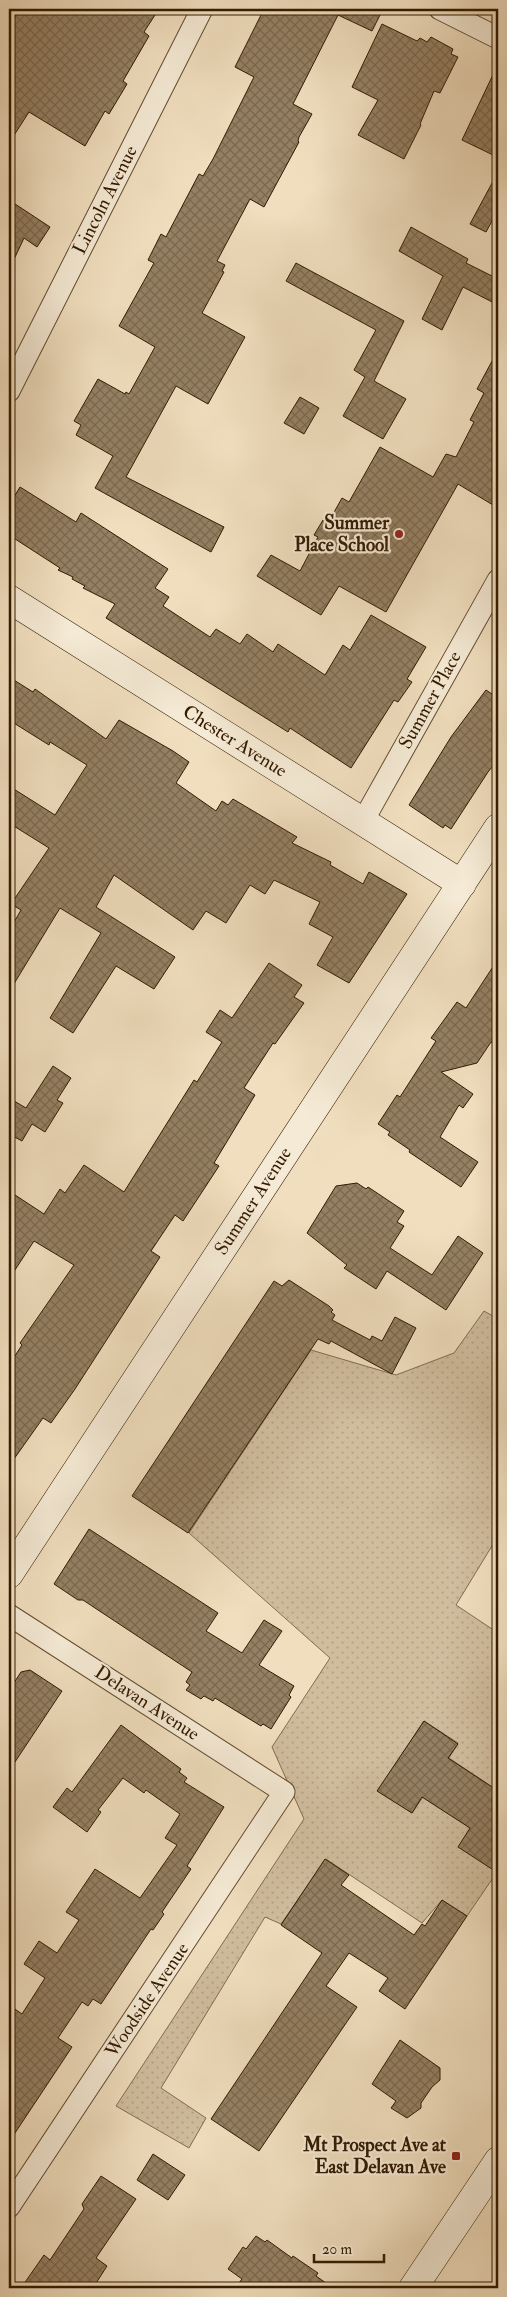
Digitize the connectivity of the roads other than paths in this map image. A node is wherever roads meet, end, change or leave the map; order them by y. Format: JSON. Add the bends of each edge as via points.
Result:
{"nodes":[{"id":1,"x":202,"y":9,"type":"edge"},
{"id":2,"x":440,"y":9,"type":"edge"},
{"id":3,"x":498,"y":38,"type":"edge"},
{"id":4,"x":9,"y":391,"type":"edge"},
{"id":5,"x":498,"y":580,"type":"edge"},
{"id":6,"x":9,"y":599,"type":"edge"},
{"id":7,"x":363,"y":821,"type":"junction"},
{"id":8,"x":498,"y":828,"type":"edge"},
{"id":9,"x":462,"y":884,"type":"junction"},
{"id":10,"x":9,"y":1574,"type":"edge"},
{"id":11,"x":9,"y":1615,"type":"edge"},
{"id":12,"x":284,"y":1792,"type":"joint"},
{"id":13,"x":498,"y":2161,"type":"edge"},
{"id":14,"x":9,"y":2207,"type":"edge"},
{"id":15,"x":413,"y":2288,"type":"edge"}],
"edges":[{"from":1,"to":4,"type":"street","name":"Lincoln Avenue"},
{"from":2,"to":3,"type":"street"},
{"from":5,"to":7,"type":"street","name":"Summer Place"},
{"from":6,"to":7,"type":"street","name":"Chester Avenue"},
{"from":7,"to":9,"type":"street","name":"Chester Avenue"},
{"from":8,"to":9,"type":"street","name":"Summer Avenue"},
{"from":9,"to":10,"type":"street","name":"Summer Avenue"},
{"from":11,"to":12,"type":"street","name":"Delavan Avenue"},
{"from":12,"to":14,"type":"street","name":"Woodside Avenue"},
{"from":13,"to":15,"type":"street"}]}
